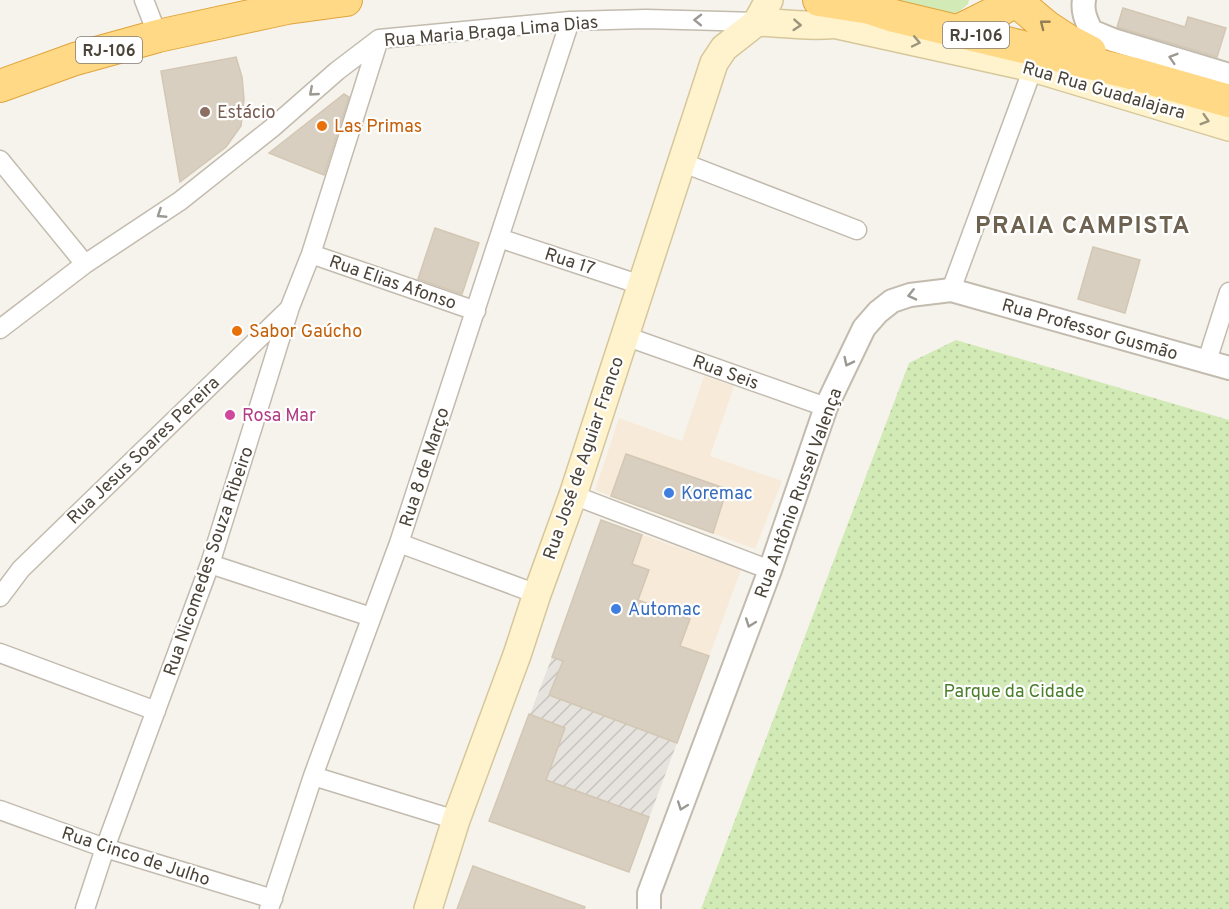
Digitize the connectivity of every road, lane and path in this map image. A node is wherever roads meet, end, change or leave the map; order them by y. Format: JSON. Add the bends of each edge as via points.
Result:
{"nodes":[{"id":1,"x":144,"y":0,"type":"edge"},
{"id":2,"x":346,"y":0,"type":"edge"},
{"id":3,"x":819,"y":0,"type":"edge"},
{"id":4,"x":981,"y":0,"type":"edge"},
{"id":5,"x":1015,"y":0,"type":"edge"},
{"id":6,"x":1084,"y":0,"type":"edge"},
{"id":7,"x":763,"y":11,"type":"edge"},
{"id":8,"x":894,"y":16,"type":"junction"},
{"id":9,"x":570,"y":21,"type":"junction"},
{"id":10,"x":838,"y":25,"type":"junction"},
{"id":11,"x":962,"y":29,"type":"junction"},
{"id":12,"x":158,"y":36,"type":"junction"},
{"id":13,"x":379,"y":39,"type":"junction"},
{"id":14,"x":1033,"y":68,"type":"junction"},
{"id":15,"x":337,"y":71,"type":"junction"},
{"id":16,"x":1131,"y":73,"type":"junction"},
{"id":17,"x":1229,"y":75,"type":"edge"},
{"id":18,"x":0,"y":86,"type":"edge"},
{"id":19,"x":363,"y":87,"type":"junction"},
{"id":20,"x":1229,"y":101,"type":"edge"},
{"id":21,"x":1229,"y":127,"type":"edge"},
{"id":22,"x":0,"y":160,"type":"edge"},
{"id":23,"x":681,"y":162,"type":"junction"},
{"id":24,"x":857,"y":230,"type":"dead end"},
{"id":25,"x":499,"y":238,"type":"junction"},
{"id":26,"x":311,"y":254,"type":"junction"},
{"id":27,"x":85,"y":264,"type":"junction"},
{"id":28,"x":640,"y":285,"type":"junction"},
{"id":29,"x":951,"y":290,"type":"junction"},
{"id":30,"x":1229,"y":292,"type":"edge"},
{"id":31,"x":290,"y":307,"type":"junction"},
{"id":32,"x":476,"y":310,"type":"junction"},
{"id":33,"x":0,"y":329,"type":"edge"},
{"id":34,"x":625,"y":336,"type":"junction"},
{"id":35,"x":1207,"y":362,"type":"junction"},
{"id":36,"x":1229,"y":368,"type":"edge"},
{"id":37,"x":826,"y":407,"type":"junction"},
{"id":38,"x":573,"y":495,"type":"junction"},
{"id":39,"x":399,"y":543,"type":"junction"},
{"id":40,"x":210,"y":564,"type":"junction"},
{"id":41,"x":770,"y":570,"type":"junction"},
{"id":42,"x":537,"y":594,"type":"junction"},
{"id":43,"x":0,"y":597,"type":"edge"},
{"id":44,"x":371,"y":617,"type":"junction"},
{"id":45,"x":0,"y":653,"type":"edge"},
{"id":46,"x":156,"y":711,"type":"junction"},
{"id":47,"x":313,"y":776,"type":"junction"},
{"id":48,"x":0,"y":810,"type":"edge"},
{"id":49,"x":456,"y":820,"type":"junction"},
{"id":50,"x":105,"y":848,"type":"junction"},
{"id":51,"x":271,"y":904,"type":"edge"},
{"id":52,"x":85,"y":909,"type":"edge"},
{"id":53,"x":428,"y":909,"type":"edge"},
{"id":54,"x":649,"y":909,"type":"edge"}],
"edges":[{"from":1,"to":12,"type":"street"},
{"from":2,"to":12,"type":"highway","number":"RJ-106","via":[[286,8]]},
{"from":3,"to":8,"type":"highway","number":"RJ-106"},
{"from":4,"to":11,"type":"highway"},
{"from":5,"to":11,"type":"highway"},
{"from":16,"to":5,"type":"highway","number":"RJ-106","one_way":true,"via":[[1067,40]]},
{"from":17,"to":6,"type":"street","one_way":true,"via":[[1091,31],[1085,19]]},
{"from":7,"to":9,"type":"street","name":"Rua Maria Braga Lima Dias","one_way":true},
{"from":7,"to":10,"type":"main road","one_way":true,"via":[[814,26]]},
{"from":7,"to":23,"type":"main road","name":"Rua José de Aguiar Franco","via":[[724,48],[714,63]]},
{"from":8,"to":10,"type":"main road"},
{"from":8,"to":11,"type":"highway","number":"RJ-106"},
{"from":9,"to":13,"type":"street","name":"Rua Maria Braga Lima Dias"},
{"from":9,"to":25,"type":"street","name":"Rua 8 de Março"},
{"from":10,"to":14,"type":"main road","name":"Rua Rua Guadalajara","one_way":true},
{"from":11,"to":16,"type":"highway","number":"RJ-106"},
{"from":12,"to":18,"type":"highway","number":"RJ-106","via":[[75,59]]},
{"from":13,"to":15,"type":"street","name":"Rua Maria Braga Lima Dias"},
{"from":13,"to":19,"type":"street","name":"Rua Nicomedes Souza Ribeiro"},
{"from":14,"to":21,"type":"main road","name":"Rua Rua Guadalajara","one_way":true},
{"from":14,"to":29,"type":"street"},
{"from":15,"to":19,"type":"street"},
{"from":15,"to":27,"type":"street","name":"Rua Maria Braga Lima Dias","one_way":true,"via":[[180,201]]},
{"from":16,"to":20,"type":"highway","number":"RJ-106"},
{"from":19,"to":26,"type":"street","name":"Rua Nicomedes Souza Ribeiro"},
{"from":22,"to":27,"type":"street"},
{"from":23,"to":24,"type":"street"},
{"from":23,"to":28,"type":"main road","name":"Rua José de Aguiar Franco"},
{"from":25,"to":28,"type":"street","name":"Rua 17"},
{"from":25,"to":32,"type":"street","name":"Rua 8 de Março"},
{"from":26,"to":31,"type":"street","name":"Rua Nicomedes Souza Ribeiro"},
{"from":26,"to":32,"type":"street","name":"Rua Elias Afonso"},
{"from":27,"to":33,"type":"street","name":"Rua Maria Braga Lima Dias"},
{"from":28,"to":34,"type":"main road","name":"Rua José de Aguiar Franco"},
{"from":29,"to":35,"type":"street","name":"Rua Professor Gusmão"},
{"from":29,"to":37,"type":"street","name":"Rua Antônio Russel Valença","one_way":true,"via":[[910,295],[892,301],[878,312],[864,328]]},
{"from":30,"to":35,"type":"street"},
{"from":31,"to":40,"type":"street","name":"Rua Nicomedes Souza Ribeiro"},
{"from":31,"to":43,"type":"street","name":"Rua Jesus Soares Pereira","via":[[21,569]]},
{"from":32,"to":39,"type":"street","name":"Rua 8 de Março"},
{"from":34,"to":37,"type":"street","name":"Rua Seis"},
{"from":34,"to":38,"type":"main road","name":"Rua José de Aguiar Franco"},
{"from":35,"to":36,"type":"street","name":"Rua Professor Gusmão"},
{"from":37,"to":41,"type":"street","name":"Rua Antônio Russel Valença"},
{"from":38,"to":41,"type":"street"},
{"from":38,"to":42,"type":"main road","name":"Rua José de Aguiar Franco"},
{"from":39,"to":42,"type":"street"},
{"from":39,"to":44,"type":"street","name":"Rua 8 de Março"},
{"from":40,"to":44,"type":"street"},
{"from":40,"to":46,"type":"street","name":"Rua Nicomedes Souza Ribeiro"},
{"from":41,"to":54,"type":"street","name":"Rua Antônio Russel Valença","one_way":true,"via":[[649,893]]},
{"from":42,"to":49,"type":"main road","name":"Rua José de Aguiar Franco"},
{"from":44,"to":47,"type":"street","name":"Rua 8 de Março"},
{"from":45,"to":46,"type":"street"},
{"from":46,"to":50,"type":"street","name":"Rua Nicomedes Souza Ribeiro"},
{"from":47,"to":49,"type":"street"},
{"from":47,"to":51,"type":"street","name":"Rua 8 de Março"},
{"from":48,"to":50,"type":"street","name":"Rua Cinco de Julho"},
{"from":49,"to":53,"type":"main road","name":"Rua José de Aguiar Franco"},
{"from":50,"to":51,"type":"street","name":"Rua Cinco de Julho"},
{"from":50,"to":52,"type":"street","name":"Rua Nicomedes Souza Ribeiro"}]}
